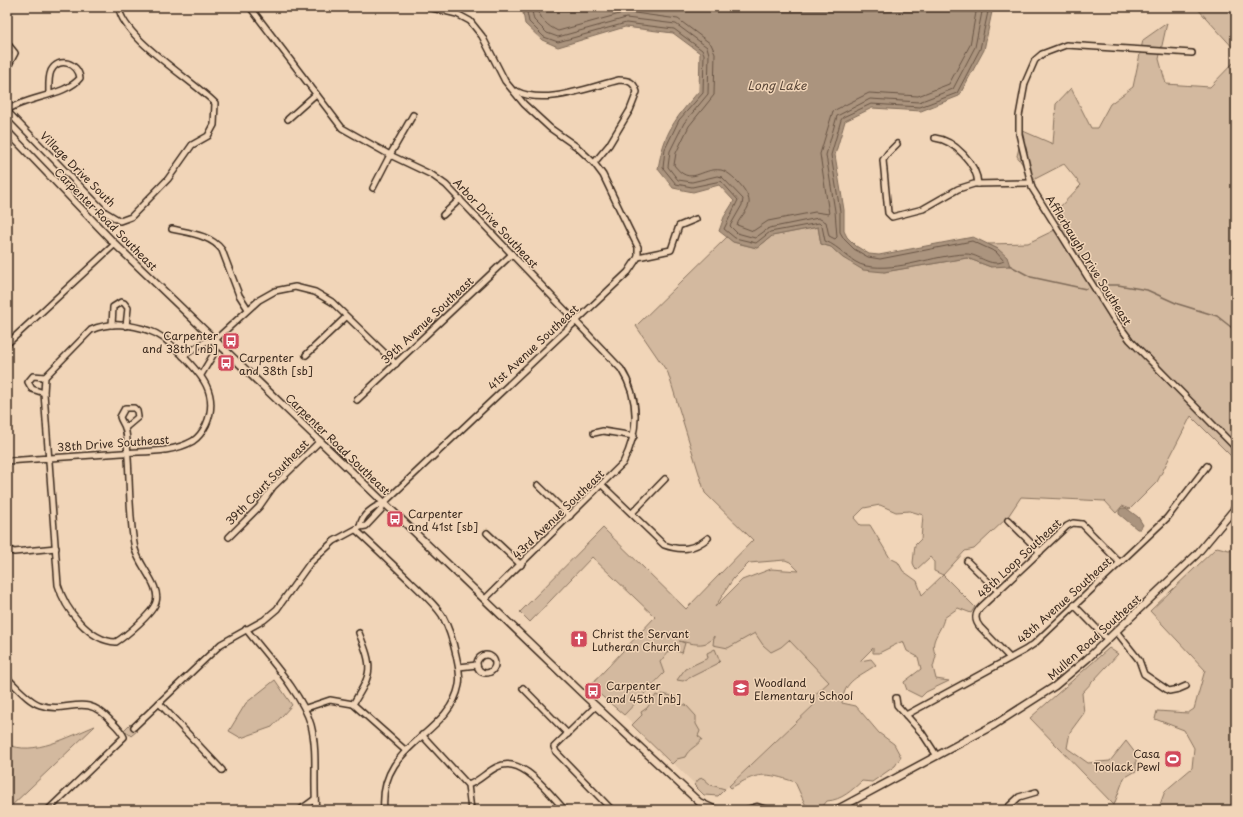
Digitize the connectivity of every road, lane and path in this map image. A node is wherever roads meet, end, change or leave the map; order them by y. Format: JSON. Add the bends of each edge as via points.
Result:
{"nodes":[{"id":1,"x":119,"y":7,"type":"edge"},
{"id":2,"x":250,"y":7,"type":"edge"},
{"id":3,"x":428,"y":7,"type":"edge"},
{"id":4,"x":7,"y":43,"type":"edge"},
{"id":5,"x":1192,"y":53,"type":"dead end"},
{"id":6,"x":7,"y":68,"type":"edge"},
{"id":7,"x":513,"y":90,"type":"junction"},
{"id":8,"x":49,"y":94,"type":"junction"},
{"id":9,"x":316,"y":94,"type":"junction"},
{"id":10,"x":7,"y":111,"type":"edge"},
{"id":11,"x":413,"y":115,"type":"dead end"},
{"id":12,"x":288,"y":119,"type":"dead end"},
{"id":13,"x":7,"y":131,"type":"edge"},
{"id":14,"x":935,"y":138,"type":"dead end"},
{"id":15,"x":897,"y":144,"type":"dead end"},
{"id":16,"x":390,"y":155,"type":"junction"},
{"id":17,"x":594,"y":163,"type":"junction"},
{"id":18,"x":1030,"y":183,"type":"junction"},
{"id":19,"x":978,"y":184,"type":"junction"},
{"id":20,"x":373,"y":188,"type":"dead end"},
{"id":21,"x":460,"y":199,"type":"junction"},
{"id":22,"x":443,"y":215,"type":"dead end"},
{"id":23,"x":696,"y":219,"type":"dead end"},
{"id":24,"x":172,"y":229,"type":"dead end"},
{"id":25,"x":115,"y":244,"type":"junction"},
{"id":26,"x":512,"y":254,"type":"junction"},
{"id":27,"x":638,"y":257,"type":"junction"},
{"id":28,"x":248,"y":310,"type":"junction"},
{"id":29,"x":346,"y":317,"type":"junction"},
{"id":30,"x":575,"y":321,"type":"junction"},
{"id":31,"x":112,"y":325,"type":"junction"},
{"id":32,"x":126,"y":326,"type":"junction"},
{"id":33,"x":215,"y":340,"type":"junction"},
{"id":34,"x":7,"y":344,"type":"edge"},
{"id":35,"x":306,"y":355,"type":"dead end"},
{"id":36,"x":183,"y":356,"type":"junction"},
{"id":37,"x":396,"y":364,"type":"junction"},
{"id":38,"x":201,"y":375,"type":"junction"},
{"id":39,"x":45,"y":377,"type":"junction"},
{"id":40,"x":44,"y":392,"type":"junction"},
{"id":41,"x":357,"y":400,"type":"dead end"},
{"id":42,"x":125,"y":428,"type":"dead end"},
{"id":43,"x":594,"y":433,"type":"dead end"},
{"id":44,"x":634,"y":436,"type":"junction"},
{"id":45,"x":320,"y":441,"type":"junction"},
{"id":46,"x":1236,"y":448,"type":"edge"},
{"id":47,"x":127,"y":452,"type":"junction"},
{"id":48,"x":49,"y":458,"type":"junction"},
{"id":49,"x":7,"y":461,"type":"edge"},
{"id":50,"x":1207,"y":466,"type":"dead end"},
{"id":51,"x":665,"y":479,"type":"dead end"},
{"id":52,"x":538,"y":485,"type":"dead end"},
{"id":53,"x":602,"y":485,"type":"junction"},
{"id":54,"x":384,"y":503,"type":"junction"},
{"id":55,"x":1236,"y":507,"type":"edge"},
{"id":56,"x":632,"y":513,"type":"junction"},
{"id":57,"x":570,"y":516,"type":"junction"},
{"id":58,"x":1008,"y":520,"type":"dead end"},
{"id":59,"x":358,"y":528,"type":"junction"},
{"id":60,"x":487,"y":533,"type":"dead end"},
{"id":61,"x":229,"y":537,"type":"dead end"},
{"id":62,"x":708,"y":538,"type":"dead end"},
{"id":63,"x":56,"y":548,"type":"junction"},
{"id":64,"x":7,"y":549,"type":"edge"},
{"id":65,"x":1040,"y":552,"type":"junction"},
{"id":66,"x":967,"y":561,"type":"dead end"},
{"id":67,"x":1120,"y":563,"type":"junction"},
{"id":68,"x":521,"y":565,"type":"junction"},
{"id":69,"x":998,"y":591,"type":"junction"},
{"id":70,"x":485,"y":599,"type":"junction"},
{"id":71,"x":1074,"y":605,"type":"junction"},
{"id":72,"x":246,"y":629,"type":"junction"},
{"id":73,"x":1116,"y":631,"type":"junction"},
{"id":74,"x":359,"y":633,"type":"dead end"},
{"id":75,"x":1107,"y":639,"type":"junction"},
{"id":76,"x":1010,"y":658,"type":"junction"},
{"id":77,"x":477,"y":665,"type":"dead end"},
{"id":78,"x":459,"y":667,"type":"junction"},
{"id":79,"x":7,"y":678,"type":"edge"},
{"id":80,"x":1186,"y":686,"type":"dead end"},
{"id":81,"x":523,"y":688,"type":"dead end"},
{"id":82,"x":896,"y":698,"type":"dead end"},
{"id":83,"x":159,"y":703,"type":"junction"},
{"id":84,"x":353,"y":704,"type":"junction"},
{"id":85,"x":596,"y":706,"type":"junction"},
{"id":86,"x":306,"y":708,"type":"junction"},
{"id":87,"x":906,"y":715,"type":"junction"},
{"id":88,"x":134,"y":728,"type":"dead end"},
{"id":89,"x":568,"y":734,"type":"junction"},
{"id":90,"x":422,"y":736,"type":"junction"},
{"id":91,"x":406,"y":751,"type":"junction"},
{"id":92,"x":937,"y":756,"type":"junction"},
{"id":93,"x":222,"y":770,"type":"dead end"},
{"id":94,"x":468,"y":785,"type":"junction"},
{"id":95,"x":1036,"y":792,"type":"dead end"},
{"id":96,"x":315,"y":799,"type":"junction"},
{"id":97,"x":48,"y":810,"type":"edge"},
{"id":98,"x":300,"y":810,"type":"edge"},
{"id":99,"x":316,"y":810,"type":"edge"},
{"id":100,"x":384,"y":810,"type":"edge"},
{"id":101,"x":471,"y":810,"type":"edge"},
{"id":102,"x":565,"y":810,"type":"edge"},
{"id":103,"x":612,"y":810,"type":"edge"},
{"id":104,"x":716,"y":810,"type":"edge"},
{"id":105,"x":747,"y":810,"type":"edge"},
{"id":106,"x":766,"y":810,"type":"edge"},
{"id":107,"x":836,"y":810,"type":"edge"},
{"id":108,"x":1005,"y":810,"type":"edge"}],
"edges":[{"from":1,"to":10,"type":"street","name":"Village Drive South","via":[[129,28],[215,103],[214,125],[208,136],[192,145],[168,179],[131,217],[120,221],[105,212]]},
{"from":2,"to":9,"type":"street","name":"Arbor Drive Southeast"},
{"from":3,"to":7,"type":"street","via":[[463,17],[476,26],[505,81]]},
{"from":4,"to":6,"type":"street","via":[[14,53]]},
{"from":5,"to":18,"type":"street","name":"Afflerbaugh Drive Southeast","via":[[1066,45],[1042,54],[1036,60],[1025,83],[1019,116],[1022,153]]},
{"from":7,"to":17,"type":"street","via":[[537,117]]},
{"from":7,"to":17,"type":"street","via":[[539,97],[562,95],[619,80],[632,82],[637,92],[632,105],[606,150]]},
{"from":8,"to":8,"type":"street","via":[[76,84],[80,78],[79,71],[72,64],[56,66],[51,71]]},
{"from":8,"to":10,"type":"street","via":[[15,105]]},
{"from":9,"to":12,"type":"street"},
{"from":9,"to":16,"type":"street","name":"Arbor Drive Southeast","via":[[342,128]]},
{"from":11,"to":16,"type":"street"},
{"from":13,"to":25,"type":"street","name":"Carpenter Road Southeast"},
{"from":14,"to":19,"type":"street","via":[[945,141],[964,156],[974,170]]},
{"from":15,"to":19,"type":"street","via":[[883,160],[888,213],[892,216],[922,209],[958,189]]},
{"from":16,"to":20,"type":"street"},
{"from":16,"to":21,"type":"street","name":"Arbor Drive Southeast","via":[[442,181]]},
{"from":17,"to":27,"type":"street","via":[[603,175],[638,247]]},
{"from":18,"to":19,"type":"street"},
{"from":18,"to":46,"type":"street","name":"Afflerbaugh Drive Southeast","via":[[1124,334]]},
{"from":21,"to":22,"type":"street"},
{"from":21,"to":26,"type":"street","name":"Arbor Drive Southeast"},
{"from":23,"to":27,"type":"street","via":[[679,226],[671,250]]},
{"from":24,"to":28,"type":"street","via":[[209,239],[219,245],[239,295]]},
{"from":25,"to":33,"type":"street","name":"Carpenter Road Southeast"},
{"from":25,"to":34,"type":"street"},
{"from":26,"to":30,"type":"street","name":"Arbor Drive Southeast"},
{"from":26,"to":37,"type":"street","name":"39th Avenue Southeast"},
{"from":27,"to":30,"type":"street","name":"41st Avenue Southeast","via":[[628,272]]},
{"from":28,"to":29,"type":"street","via":[[258,300],[275,291],[295,287],[315,292],[332,302]]},
{"from":28,"to":33,"type":"street"},
{"from":29,"to":35,"type":"street"},
{"from":29,"to":37,"type":"street"},
{"from":30,"to":44,"type":"street","name":"Arbor Drive Southeast","via":[[629,382],[635,406]]},
{"from":30,"to":54,"type":"street","name":"41st Avenue Southeast"},
{"from":31,"to":32,"type":"street","name":"38th Drive Southeast"},
{"from":31,"to":32,"type":"street","via":[[113,308],[120,302],[128,308]]},
{"from":31,"to":39,"type":"street","name":"38th Drive Southeast","via":[[98,326],[91,330]]},
{"from":32,"to":36,"type":"street","name":"38th Drive Southeast","via":[[150,331],[164,338]]},
{"from":33,"to":36,"type":"street","via":[[205,342]]},
{"from":33,"to":38,"type":"street","via":[[216,350]]},
{"from":33,"to":45,"type":"street","name":"Carpenter Road Southeast"},
{"from":36,"to":38,"type":"street","name":"38th Drive Southeast"},
{"from":37,"to":41,"type":"street","name":"39th Avenue Southeast"},
{"from":38,"to":47,"type":"street","name":"38th Drive Southeast","via":[[209,392],[211,406],[202,432],[194,440],[173,449]]},
{"from":39,"to":40,"type":"street"},
{"from":39,"to":40,"type":"street","via":[[33,376],[28,382],[32,389]]},
{"from":40,"to":48,"type":"street"},
{"from":42,"to":47,"type":"street"},
{"from":43,"to":44,"type":"street","via":[[603,431]]},
{"from":44,"to":53,"type":"street","name":"43rd Avenue Southeast","via":[[623,463]]},
{"from":45,"to":54,"type":"street","name":"Carpenter Road Southeast"},
{"from":45,"to":61,"type":"street","name":"39th Court Southeast","via":[[273,487],[259,507]]},
{"from":47,"to":48,"type":"street","name":"38th Drive Southeast"},
{"from":47,"to":63,"type":"street","via":[[135,550],[140,564],[156,590],[154,607],[116,642],[101,640],[82,624],[61,596]]},
{"from":48,"to":49,"type":"street","name":"38th Drive Southeast"},
{"from":48,"to":63,"type":"street"},
{"from":50,"to":67,"type":"street","name":"48th Avenue Southeast","via":[[1167,518]]},
{"from":51,"to":56,"type":"street"},
{"from":52,"to":57,"type":"street"},
{"from":53,"to":56,"type":"street"},
{"from":53,"to":57,"type":"street","name":"43rd Avenue Southeast"},
{"from":54,"to":59,"type":"street","name":"41st Avenue Southeast","via":[[366,526]]},
{"from":54,"to":70,"type":"street","name":"Carpenter Road Southeast"},
{"from":55,"to":73,"type":"street","name":"Mullen Road Southeast","via":[[1198,554]]},
{"from":56,"to":62,"type":"street","via":[[664,545],[677,550],[690,549]]},
{"from":57,"to":68,"type":"street","name":"43rd Avenue Southeast"},
{"from":58,"to":65,"type":"street"},
{"from":59,"to":72,"type":"street","name":"41st Avenue Southeast","via":[[334,542],[310,563],[277,609],[264,620]]},
{"from":59,"to":78,"type":"street","via":[[441,614],[449,628]]},
{"from":60,"to":68,"type":"street"},
{"from":63,"to":64,"type":"street","via":[[14,552]]},
{"from":65,"to":67,"type":"street","name":"48th Loop Southeast","via":[[1067,526],[1077,523],[1084,526]]},
{"from":65,"to":69,"type":"street","name":"48th Loop Southeast"},
{"from":66,"to":69,"type":"street"},
{"from":67,"to":71,"type":"street","name":"48th Avenue Southeast"},
{"from":68,"to":70,"type":"street","name":"43rd Avenue Southeast"},
{"from":69,"to":76,"type":"street","name":"48th Loop Southeast","via":[[978,610],[976,620]]},
{"from":70,"to":85,"type":"street","name":"Carpenter Road Southeast"},
{"from":71,"to":75,"type":"street"},
{"from":71,"to":76,"type":"street","name":"48th Avenue Southeast","via":[[1034,644]]},
{"from":72,"to":83,"type":"street","name":"41st Avenue Southeast","via":[[221,644]]},
{"from":72,"to":86,"type":"street"},
{"from":73,"to":75,"type":"street","name":"Mullen Road Southeast"},
{"from":73,"to":80,"type":"street","via":[[1139,660],[1144,674],[1169,691]]},
{"from":74,"to":84,"type":"street","via":[[370,663],[370,673]]},
{"from":75,"to":92,"type":"street","name":"Mullen Road Southeast","via":[[1055,686],[994,725]]},
{"from":76,"to":87,"type":"street","name":"48th Avenue Southeast"},
{"from":77,"to":78,"type":"street"},
{"from":78,"to":90,"type":"street","via":[[459,685],[455,697],[444,714]]},
{"from":79,"to":97,"type":"street","via":[[40,705],[48,707],[85,704],[96,708],[104,713],[124,737]]},
{"from":81,"to":89,"type":"street"},
{"from":82,"to":87,"type":"street","via":[[897,705]]},
{"from":83,"to":88,"type":"street","name":"41st Avenue Southeast"},
{"from":83,"to":93,"type":"street"},
{"from":84,"to":86,"type":"street","via":[[330,700]]},
{"from":84,"to":91,"type":"street"},
{"from":85,"to":89,"type":"street"},
{"from":85,"to":104,"type":"street","name":"Carpenter Road Southeast","via":[[699,802]]},
{"from":86,"to":96,"type":"street","via":[[316,762]]},
{"from":87,"to":92,"type":"street"},
{"from":89,"to":103,"type":"street","via":[[554,747],[556,752]]},
{"from":90,"to":91,"type":"street"},
{"from":90,"to":94,"type":"street"},
{"from":91,"to":100,"type":"street","via":[[386,779],[383,794]]},
{"from":92,"to":107,"type":"street","name":"Mullen Road Southeast"},
{"from":94,"to":101,"type":"street"},
{"from":94,"to":102,"type":"street","via":[[498,766],[516,764],[526,770]]},
{"from":95,"to":108,"type":"street","via":[[1019,798]]},
{"from":96,"to":98,"type":"street"},
{"from":96,"to":99,"type":"street"},
{"from":105,"to":106,"type":"street","via":[[757,807]]}]}
